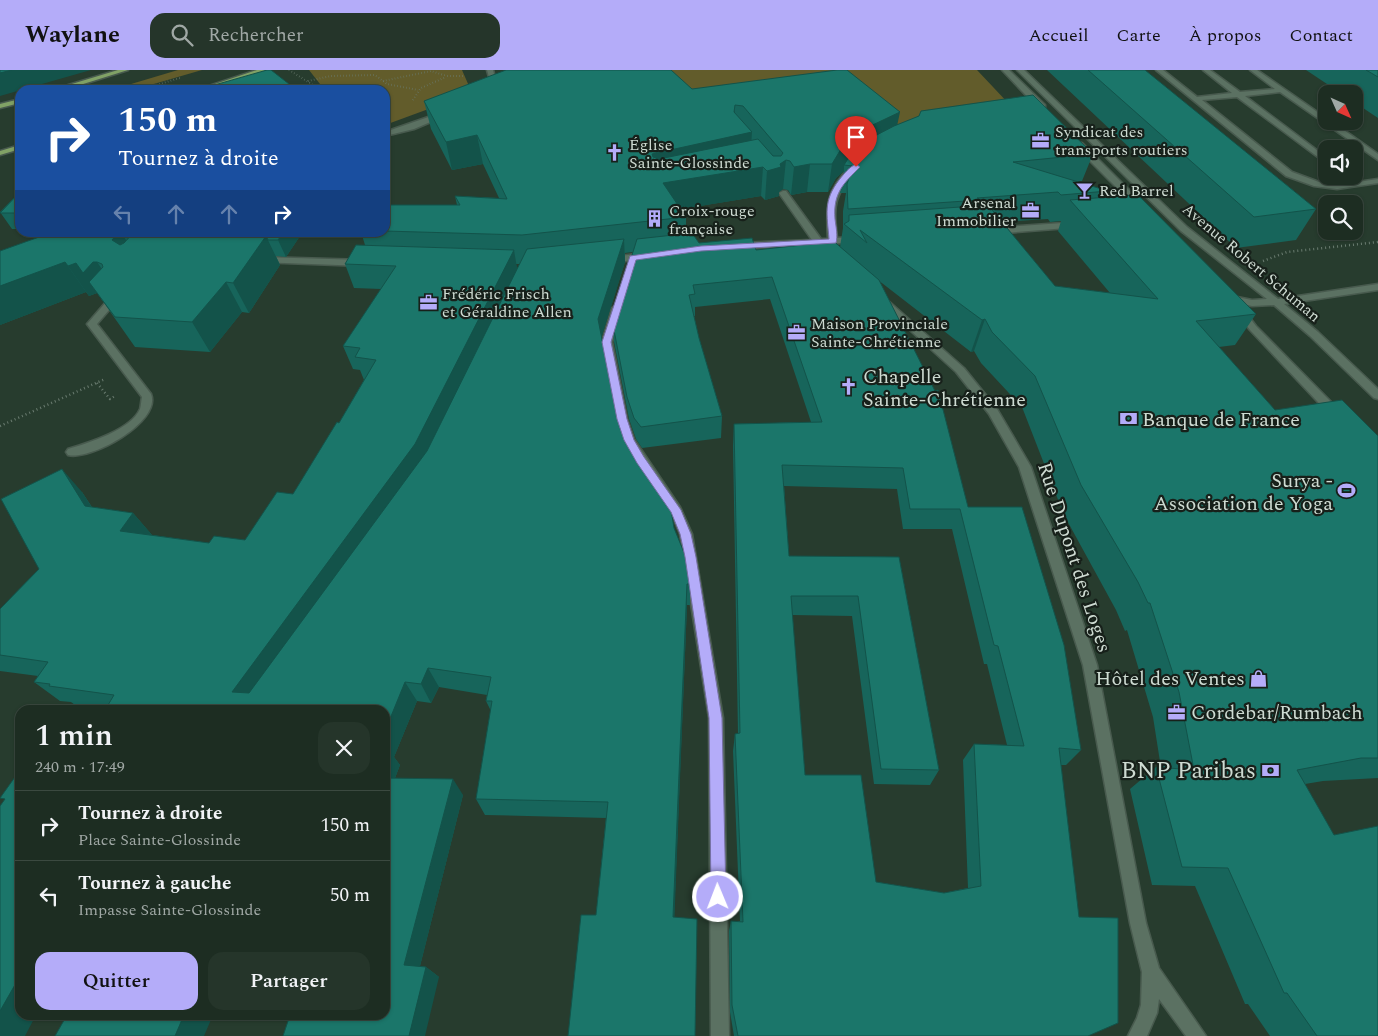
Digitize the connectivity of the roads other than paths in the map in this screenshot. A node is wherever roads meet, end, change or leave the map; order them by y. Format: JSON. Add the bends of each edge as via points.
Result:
{"nodes":[{"id":1,"x":125,"y":70,"type":"edge"},
{"id":2,"x":264,"y":70,"type":"edge"},
{"id":3,"x":490,"y":70,"type":"edge"},
{"id":4,"x":1006,"y":70,"type":"edge"},
{"id":5,"x":1020,"y":70,"type":"edge"},
{"id":6,"x":1159,"y":70,"type":"edge"},
{"id":7,"x":1206,"y":70,"type":"edge"},
{"id":8,"x":1253,"y":70,"type":"edge"},
{"id":9,"x":73,"y":85,"type":"edge"},
{"id":10,"x":217,"y":85,"type":"edge"},
{"id":11,"x":498,"y":90,"type":"edge"},
{"id":12,"x":1281,"y":90,"type":"junction"},
{"id":13,"x":1238,"y":94,"type":"junction"},
{"id":14,"x":1195,"y":99,"type":"junction"},
{"id":15,"x":15,"y":102,"type":"edge"},
{"id":16,"x":0,"y":106,"type":"edge"},
{"id":17,"x":1046,"y":111,"type":"edge"},
{"id":18,"x":448,"y":113,"type":"edge"},
{"id":19,"x":390,"y":133,"type":"edge"},
{"id":20,"x":1073,"y":138,"type":"edge"},
{"id":21,"x":15,"y":148,"type":"edge"},
{"id":22,"x":0,"y":153,"type":"edge"},
{"id":23,"x":1318,"y":155,"type":"edge"},
{"id":24,"x":1378,"y":158,"type":"edge"},
{"id":25,"x":859,"y":164,"type":"edge"},
{"id":26,"x":1378,"y":181,"type":"edge"},
{"id":27,"x":1318,"y":183,"type":"edge"},
{"id":28,"x":1363,"y":184,"type":"edge"},
{"id":29,"x":1326,"y":185,"type":"edge"},
{"id":30,"x":1358,"y":185,"type":"edge"},
{"id":31,"x":783,"y":193,"type":"edge"},
{"id":32,"x":1147,"y":213,"type":"edge"},
{"id":33,"x":1091,"y":224,"type":"edge"},
{"id":34,"x":984,"y":231,"type":"edge"},
{"id":35,"x":867,"y":240,"type":"edge"},
{"id":36,"x":833,"y":241,"type":"junction"},
{"id":37,"x":818,"y":242,"type":"junction"},
{"id":38,"x":729,"y":247,"type":"edge"},
{"id":39,"x":662,"y":254,"type":"edge"},
{"id":40,"x":633,"y":258,"type":"junction"},
{"id":41,"x":250,"y":259,"type":"edge"},
{"id":42,"x":834,"y":259,"type":"edge"},
{"id":43,"x":594,"y":262,"type":"edge"},
{"id":44,"x":377,"y":264,"type":"edge"},
{"id":45,"x":627,"y":276,"type":"edge"},
{"id":46,"x":1378,"y":288,"type":"edge"},
{"id":47,"x":871,"y":291,"type":"edge"},
{"id":48,"x":622,"y":294,"type":"edge"},
{"id":49,"x":116,"y":296,"type":"edge"},
{"id":50,"x":1276,"y":302,"type":"junction"},
{"id":51,"x":1378,"y":395,"type":"edge"},
{"id":52,"x":1343,"y":420,"type":"edge"},
{"id":53,"x":72,"y":452,"type":"dead end"},
{"id":54,"x":1151,"y":972,"type":"junction"},
{"id":55,"x":720,"y":1036,"type":"edge"},
{"id":56,"x":1137,"y":1036,"type":"edge"},
{"id":57,"x":1197,"y":1036,"type":"edge"}],
"edges":[{"from":1,"to":9,"type":"main road"},
{"from":2,"to":10,"type":"main road"},
{"from":3,"to":11,"type":"street"},
{"from":4,"to":17,"type":"street"},
{"from":5,"to":50,"type":"street","name":"Avenue Robert Schuman","via":[[1184,229]]},
{"from":6,"to":14,"type":"street"},
{"from":7,"to":13,"type":"street"},
{"from":8,"to":12,"type":"street"},
{"from":12,"to":13,"type":"street"},
{"from":12,"to":24,"type":"street"},
{"from":13,"to":14,"type":"street"},
{"from":13,"to":23,"type":"street"},
{"from":14,"to":27,"type":"street","via":[[1289,174]]},
{"from":15,"to":16,"type":"main road"},
{"from":18,"to":19,"type":"street"},
{"from":20,"to":32,"type":"street"},
{"from":21,"to":22,"type":"main road"},
{"from":25,"to":36,"type":"street","via":[[834,192],[830,207]]},
{"from":26,"to":28,"type":"street"},
{"from":29,"to":30,"type":"street","via":[[1341,188]]},
{"from":31,"to":37,"type":"street"},
{"from":33,"to":34,"type":"street"},
{"from":35,"to":36,"type":"street"},
{"from":36,"to":37,"type":"street"},
{"from":37,"to":38,"type":"street"},
{"from":37,"to":42,"type":"street"},
{"from":39,"to":40,"type":"street"},
{"from":40,"to":43,"type":"street"},
{"from":40,"to":45,"type":"street"},
{"from":41,"to":44,"type":"street"},
{"from":46,"to":50,"type":"street"},
{"from":47,"to":54,"type":"street","name":"Rue Dupont des Loges","via":[[960,370],[993,412],[1025,467],[1090,665],[1134,904]]},
{"from":48,"to":55,"type":"street","via":[[607,342],[622,419],[640,460],[676,510],[686,534],[716,718]]},
{"from":49,"to":53,"type":"street","via":[[92,324],[147,397],[145,411],[130,426],[107,440],[87,450]]},
{"from":50,"to":51,"type":"street","name":"Avenue Robert Schuman"},
{"from":50,"to":52,"type":"street","via":[[1252,303],[1229,297],[1253,328]]},
{"from":54,"to":56,"type":"street","via":[[1150,1005]]},
{"from":54,"to":57,"type":"street","name":"Rue Dupont des Loges"}]}
